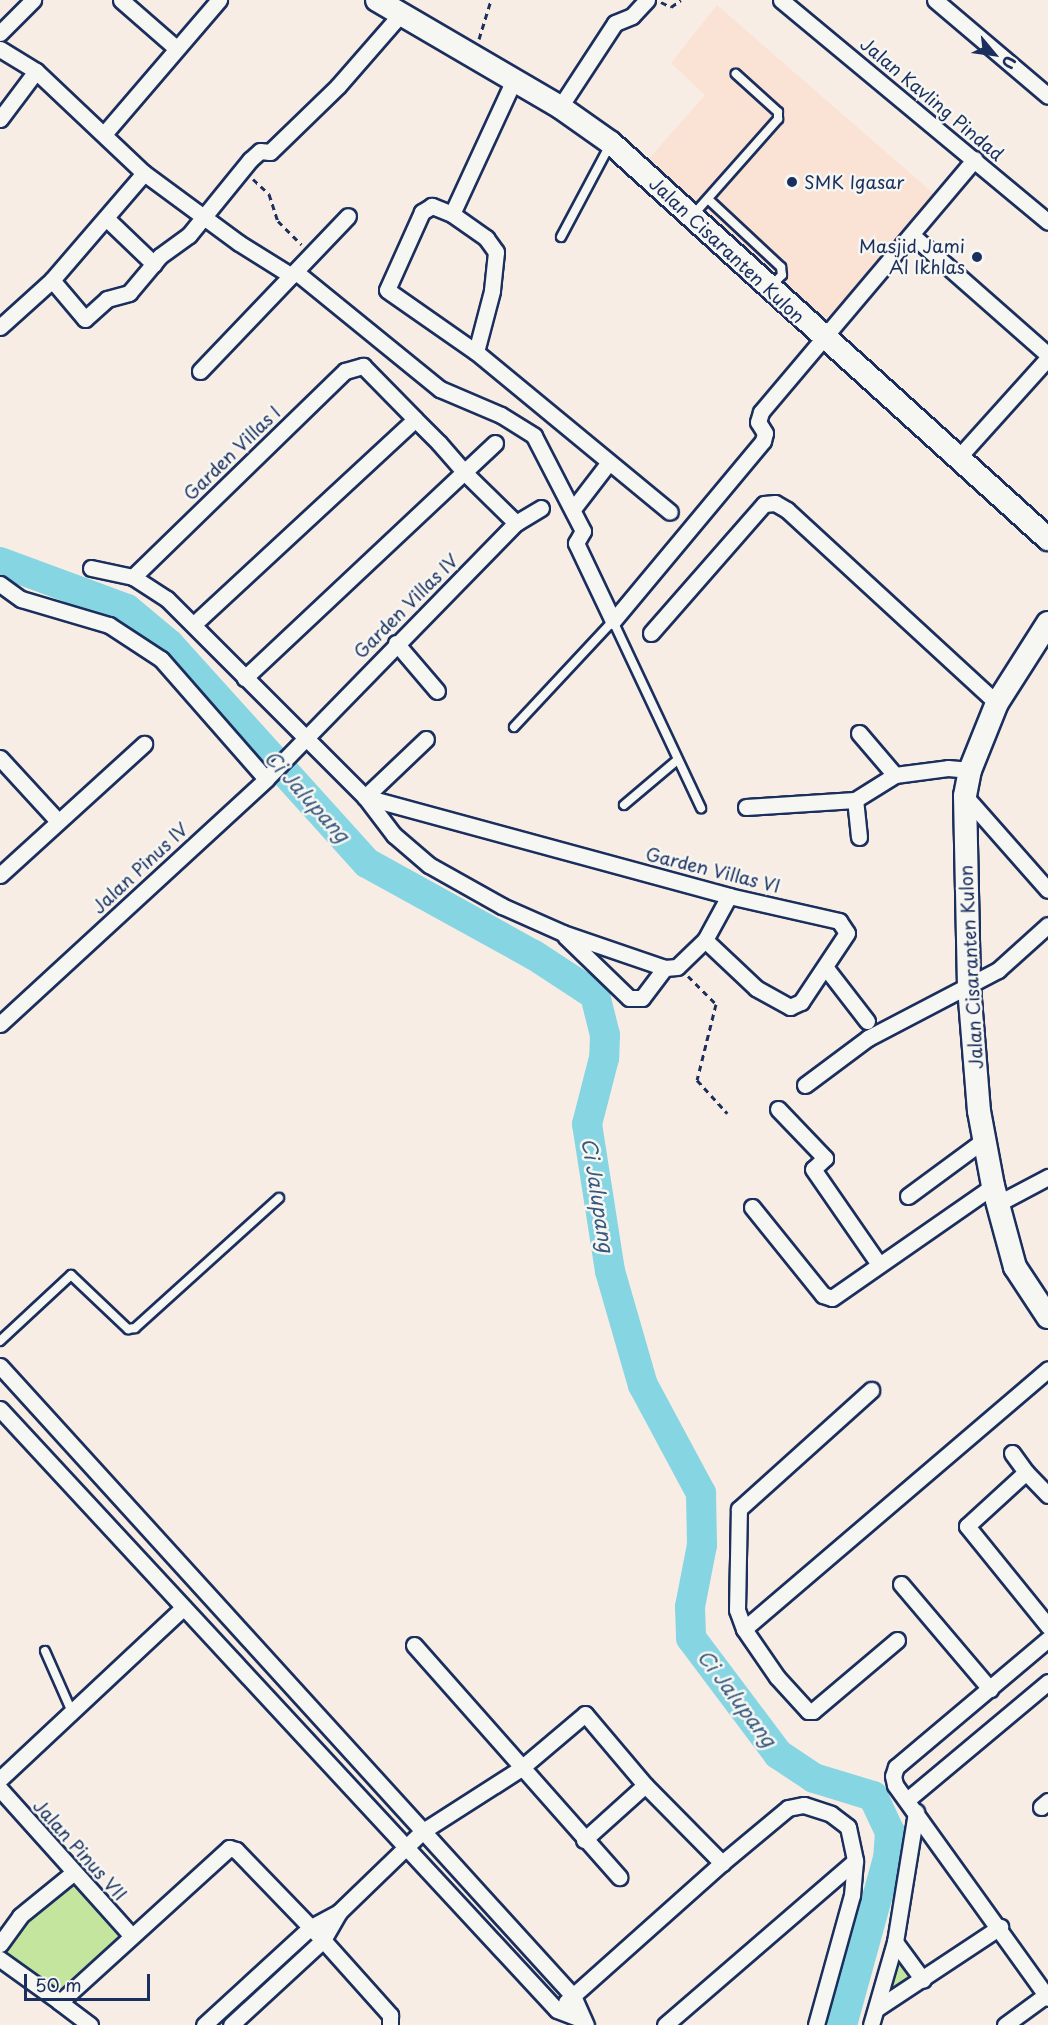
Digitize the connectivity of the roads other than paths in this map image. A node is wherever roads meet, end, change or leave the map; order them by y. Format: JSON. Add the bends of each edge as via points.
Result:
{"nodes":[{"id":1,"x":33,"y":0,"type":"edge"},
{"id":2,"x":121,"y":0,"type":"edge"},
{"id":3,"x":219,"y":0,"type":"edge"},
{"id":4,"x":377,"y":0,"type":"edge"},
{"id":5,"x":647,"y":0,"type":"edge"},
{"id":6,"x":935,"y":0,"type":"edge"},
{"id":7,"x":785,"y":3,"type":"edge"},
{"id":8,"x":400,"y":15,"type":"junction"},
{"id":9,"x":4,"y":29,"type":"edge"},
{"id":10,"x":176,"y":48,"type":"junction"},
{"id":11,"x":0,"y":49,"type":"edge"},
{"id":12,"x":36,"y":71,"type":"junction"},
{"id":13,"x":736,"y":74,"type":"dead end"},
{"id":14,"x":513,"y":82,"type":"junction"},
{"id":15,"x":1048,"y":96,"type":"edge"},
{"id":16,"x":560,"y":107,"type":"junction"},
{"id":17,"x":0,"y":119,"type":"edge"},
{"id":18,"x":104,"y":134,"type":"junction"},
{"id":19,"x":610,"y":143,"type":"junction"},
{"id":20,"x":975,"y":159,"type":"junction"},
{"id":21,"x":144,"y":173,"type":"junction"},
{"id":22,"x":708,"y":199,"type":"junction"},
{"id":23,"x":452,"y":214,"type":"junction"},
{"id":24,"x":348,"y":216,"type":"dead end"},
{"id":25,"x":203,"y":217,"type":"junction"},
{"id":26,"x":691,"y":217,"type":"junction"},
{"id":27,"x":107,"y":219,"type":"junction"},
{"id":28,"x":1048,"y":222,"type":"edge"},
{"id":29,"x":912,"y":235,"type":"junction"},
{"id":30,"x":561,"y":237,"type":"dead end"},
{"id":31,"x":154,"y":264,"type":"junction"},
{"id":32,"x":294,"y":274,"type":"junction"},
{"id":33,"x":52,"y":280,"type":"junction"},
{"id":34,"x":769,"y":289,"type":"junction"},
{"id":35,"x":0,"y":327,"type":"edge"},
{"id":36,"x":825,"y":340,"type":"junction"},
{"id":37,"x":476,"y":352,"type":"junction"},
{"id":38,"x":1048,"y":356,"type":"edge"},
{"id":39,"x":200,"y":371,"type":"dead end"},
{"id":40,"x":415,"y":418,"type":"junction"},
{"id":41,"x":495,"y":443,"type":"dead end"},
{"id":42,"x":958,"y":458,"type":"junction"},
{"id":43,"x":609,"y":462,"type":"junction"},
{"id":44,"x":464,"y":472,"type":"junction"},
{"id":45,"x":541,"y":508,"type":"dead end"},
{"id":46,"x":573,"y":509,"type":"junction"},
{"id":47,"x":670,"y":512,"type":"dead end"},
{"id":48,"x":516,"y":523,"type":"junction"},
{"id":49,"x":1048,"y":539,"type":"edge"},
{"id":50,"x":91,"y":568,"type":"dead end"},
{"id":51,"x":133,"y":577,"type":"junction"},
{"id":52,"x":0,"y":584,"type":"edge"},
{"id":53,"x":614,"y":621,"type":"junction"},
{"id":54,"x":1048,"y":623,"type":"edge"},
{"id":55,"x":194,"y":624,"type":"junction"},
{"id":56,"x":651,"y":633,"type":"dead end"},
{"id":57,"x":396,"y":643,"type":"junction"},
{"id":58,"x":244,"y":678,"type":"junction"},
{"id":59,"x":437,"y":691,"type":"dead end"},
{"id":60,"x":997,"y":703,"type":"junction"},
{"id":61,"x":514,"y":726,"type":"dead end"},
{"id":62,"x":859,"y":734,"type":"dead end"},
{"id":63,"x":426,"y":740,"type":"dead end"},
{"id":64,"x":303,"y":742,"type":"junction"},
{"id":65,"x":144,"y":744,"type":"dead end"},
{"id":66,"x":0,"y":758,"type":"edge"},
{"id":67,"x":676,"y":761,"type":"junction"},
{"id":68,"x":970,"y":770,"type":"junction"},
{"id":69,"x":895,"y":775,"type":"junction"},
{"id":70,"x":269,"y":776,"type":"junction"},
{"id":71,"x":964,"y":796,"type":"junction"},
{"id":72,"x":364,"y":797,"type":"junction"},
{"id":73,"x":855,"y":800,"type":"junction"},
{"id":74,"x":624,"y":806,"type":"dead end"},
{"id":75,"x":746,"y":807,"type":"dead end"},
{"id":76,"x":701,"y":808,"type":"dead end"},
{"id":77,"x":58,"y":821,"type":"junction"},
{"id":78,"x":859,"y":837,"type":"dead end"},
{"id":79,"x":0,"y":875,"type":"edge"},
{"id":80,"x":1048,"y":890,"type":"edge"},
{"id":81,"x":729,"y":896,"type":"junction"},
{"id":82,"x":1048,"y":926,"type":"edge"},
{"id":83,"x":563,"y":933,"type":"junction"},
{"id":84,"x":705,"y":940,"type":"junction"},
{"id":85,"x":671,"y":968,"type":"junction"},
{"id":86,"x":826,"y":968,"type":"junction"},
{"id":87,"x":969,"y":987,"type":"junction"},
{"id":88,"x":867,"y":1021,"type":"dead end"},
{"id":89,"x":0,"y":1024,"type":"edge"},
{"id":90,"x":805,"y":1085,"type":"dead end"},
{"id":91,"x":778,"y":1109,"type":"dead end"},
{"id":92,"x":984,"y":1140,"type":"junction"},
{"id":93,"x":1048,"y":1177,"type":"edge"},
{"id":94,"x":995,"y":1195,"type":"junction"},
{"id":95,"x":908,"y":1196,"type":"dead end"},
{"id":96,"x":279,"y":1198,"type":"dead end"},
{"id":97,"x":752,"y":1207,"type":"dead end"},
{"id":98,"x":879,"y":1263,"type":"junction"},
{"id":99,"x":1048,"y":1317,"type":"edge"},
{"id":100,"x":0,"y":1341,"type":"edge"},
{"id":101,"x":0,"y":1366,"type":"edge"},
{"id":102,"x":1048,"y":1369,"type":"edge"},
{"id":103,"x":871,"y":1390,"type":"dead end"},
{"id":104,"x":0,"y":1409,"type":"edge"},
{"id":105,"x":1012,"y":1453,"type":"dead end"},
{"id":106,"x":1026,"y":1472,"type":"junction"},
{"id":107,"x":1048,"y":1495,"type":"edge"},
{"id":108,"x":194,"y":1579,"type":"junction"},
{"id":109,"x":901,"y":1584,"type":"dead end"},
{"id":110,"x":213,"y":1599,"type":"junction"},
{"id":111,"x":184,"y":1608,"type":"junction"},
{"id":112,"x":1048,"y":1626,"type":"edge"},
{"id":113,"x":744,"y":1629,"type":"junction"},
{"id":114,"x":1048,"y":1639,"type":"edge"},
{"id":115,"x":897,"y":1640,"type":"dead end"},
{"id":116,"x":414,"y":1645,"type":"dead end"},
{"id":117,"x":45,"y":1650,"type":"dead end"},
{"id":118,"x":1048,"y":1682,"type":"edge"},
{"id":119,"x":990,"y":1689,"type":"junction"},
{"id":120,"x":72,"y":1712,"type":"junction"},
{"id":121,"x":520,"y":1768,"type":"junction"},
{"id":122,"x":0,"y":1779,"type":"edge"},
{"id":123,"x":645,"y":1785,"type":"junction"},
{"id":124,"x":0,"y":1789,"type":"edge"},
{"id":125,"x":911,"y":1806,"type":"junction"},
{"id":126,"x":423,"y":1831,"type":"junction"},
{"id":127,"x":584,"y":1840,"type":"junction"},
{"id":128,"x":404,"y":1848,"type":"junction"},
{"id":129,"x":855,"y":1861,"type":"junction"},
{"id":130,"x":722,"y":1863,"type":"junction"},
{"id":131,"x":73,"y":1873,"type":"junction"},
{"id":132,"x":619,"y":1877,"type":"dead end"},
{"id":133,"x":339,"y":1912,"type":"junction"},
{"id":134,"x":1000,"y":1927,"type":"junction"},
{"id":135,"x":311,"y":1928,"type":"junction"},
{"id":136,"x":131,"y":1935,"type":"junction"},
{"id":137,"x":323,"y":1940,"type":"junction"},
{"id":138,"x":895,"y":1942,"type":"junction"},
{"id":139,"x":0,"y":1944,"type":"edge"},
{"id":140,"x":0,"y":1959,"type":"edge"},
{"id":141,"x":923,"y":1980,"type":"junction"},
{"id":142,"x":573,"y":1996,"type":"junction"},
{"id":143,"x":1047,"y":1996,"type":"edge"},
{"id":144,"x":60,"y":2002,"type":"junction"},
{"id":145,"x":876,"y":2009,"type":"junction"},
{"id":146,"x":557,"y":2010,"type":"junction"},
{"id":147,"x":584,"y":2022,"type":"edge"},
{"id":148,"x":90,"y":2025,"type":"edge"},
{"id":149,"x":204,"y":2025,"type":"edge"},
{"id":150,"x":231,"y":2025,"type":"edge"},
{"id":151,"x":390,"y":2025,"type":"edge"},
{"id":152,"x":665,"y":2025,"type":"edge"},
{"id":153,"x":816,"y":2025,"type":"edge"},
{"id":154,"x":871,"y":2025,"type":"edge"},
{"id":155,"x":1005,"y":2025,"type":"edge"}],
"edges":[{"from":1,"to":9,"type":"street"},
{"from":2,"to":10,"type":"street"},
{"from":3,"to":10,"type":"street"},
{"from":4,"to":8,"type":"main road","name":"Jalan Cisaranten Kulon"},
{"from":5,"to":16,"type":"street","via":[[632,16],[615,23]]},
{"from":6,"to":15,"type":"street"},
{"from":7,"to":20,"type":"street","name":"Jalan Kavling Pindad"},
{"from":8,"to":14,"type":"main road","name":"Jalan Cisaranten Kulon"},
{"from":8,"to":25,"type":"street","via":[[338,86],[270,152],[260,151]]},
{"from":10,"to":18,"type":"street"},
{"from":11,"to":12,"type":"street"},
{"from":12,"to":17,"type":"street"},
{"from":12,"to":18,"type":"street"},
{"from":13,"to":22,"type":"lane","via":[[778,112],[778,119]]},
{"from":14,"to":16,"type":"main road","name":"Jalan Cisaranten Kulon"},
{"from":14,"to":23,"type":"street"},
{"from":16,"to":19,"type":"main road","name":"Jalan Cisaranten Kulon"},
{"from":18,"to":21,"type":"street"},
{"from":19,"to":26,"type":"main road","name":"Jalan Cisaranten Kulon"},
{"from":19,"to":30,"type":"lane"},
{"from":20,"to":28,"type":"street","name":"Jalan Kavling Pindad"},
{"from":20,"to":29,"type":"street"},
{"from":21,"to":25,"type":"street"},
{"from":21,"to":27,"type":"street"},
{"from":22,"to":26,"type":"lane"},
{"from":22,"to":34,"type":"lane","via":[[781,267],[782,275]]},
{"from":23,"to":37,"type":"street","via":[[486,238],[496,252],[492,291]]},
{"from":23,"to":37,"type":"street","via":[[432,206],[422,212],[387,290]]},
{"from":24,"to":32,"type":"street"},
{"from":25,"to":31,"type":"street","via":[[189,235]]},
{"from":25,"to":32,"type":"street"},
{"from":26,"to":34,"type":"main road","name":"Jalan Cisaranten Kulon"},
{"from":27,"to":31,"type":"street"},
{"from":27,"to":33,"type":"street"},
{"from":29,"to":36,"type":"street"},
{"from":29,"to":38,"type":"street"},
{"from":31,"to":33,"type":"street","via":[[129,293],[107,299],[85,319]]},
{"from":32,"to":39,"type":"street"},
{"from":32,"to":46,"type":"street","via":[[440,389],[501,415],[534,436]]},
{"from":33,"to":35,"type":"street"},
{"from":34,"to":36,"type":"main road","name":"Jalan Cisaranten Kulon"},
{"from":36,"to":42,"type":"main road","name":"Jalan Cisaranten Kulon"},
{"from":36,"to":53,"type":"street","via":[[758,418],[765,433],[763,441]]},
{"from":37,"to":43,"type":"street"},
{"from":38,"to":42,"type":"street"},
{"from":40,"to":44,"type":"street"},
{"from":40,"to":51,"type":"street","name":"Garden Villas I","via":[[363,366],[345,370]]},
{"from":40,"to":55,"type":"street"},
{"from":41,"to":44,"type":"street"},
{"from":42,"to":49,"type":"main road","name":"Jalan Cisaranten Kulon"},
{"from":43,"to":46,"type":"street"},
{"from":43,"to":47,"type":"street"},
{"from":44,"to":48,"type":"street"},
{"from":44,"to":58,"type":"street"},
{"from":45,"to":48,"type":"street","name":"Garden Villas IV"},
{"from":46,"to":53,"type":"street","via":[[583,531],[576,543]]},
{"from":48,"to":57,"type":"street","name":"Garden Villas IV"},
{"from":50,"to":51,"type":"street"},
{"from":51,"to":55,"type":"street","via":[[167,599]]},
{"from":52,"to":70,"type":"street","via":[[21,599],[109,625],[161,659]]},
{"from":53,"to":61,"type":"lane"},
{"from":53,"to":67,"type":"lane"},
{"from":54,"to":60,"type":"main road","name":"Jalan Cisaranten Kulon"},
{"from":55,"to":58,"type":"street"},
{"from":56,"to":60,"type":"street","via":[[764,504],[775,503]]},
{"from":57,"to":59,"type":"street"},
{"from":57,"to":64,"type":"street","name":"Garden Villas IV"},
{"from":58,"to":64,"type":"street"},
{"from":60,"to":68,"type":"main road","name":"Jalan Cisaranten Kulon"},
{"from":62,"to":69,"type":"street"},
{"from":63,"to":72,"type":"street"},
{"from":64,"to":70,"type":"street","name":"Jalan Pinus IV"},
{"from":64,"to":72,"type":"street"},
{"from":65,"to":77,"type":"street"},
{"from":66,"to":77,"type":"street"},
{"from":67,"to":74,"type":"lane"},
{"from":67,"to":76,"type":"lane"},
{"from":68,"to":69,"type":"street","via":[[948,768]]},
{"from":68,"to":71,"type":"main road","name":"Jalan Cisaranten Kulon"},
{"from":69,"to":73,"type":"street"},
{"from":70,"to":89,"type":"street","name":"Jalan Pinus IV"},
{"from":71,"to":80,"type":"street"},
{"from":71,"to":87,"type":"main road","name":"Jalan Cisaranten Kulon"},
{"from":72,"to":81,"type":"street","name":"Garden Villas VI"},
{"from":72,"to":83,"type":"street","via":[[394,835],[429,865],[502,906]]},
{"from":73,"to":75,"type":"street"},
{"from":73,"to":78,"type":"street"},
{"from":77,"to":79,"type":"street"},
{"from":81,"to":84,"type":"street"},
{"from":81,"to":86,"type":"street","name":"Garden Villas VI","via":[[840,921],[847,933]]},
{"from":82,"to":87,"type":"street","via":[[998,970]]},
{"from":83,"to":85,"type":"street"},
{"from":83,"to":85,"type":"street","via":[[629,998],[642,998]]},
{"from":84,"to":85,"type":"street"},
{"from":84,"to":86,"type":"street","name":"Garden Villas VI","via":[[756,988],[790,1007],[801,1002]]},
{"from":86,"to":88,"type":"street"},
{"from":87,"to":90,"type":"street","via":[[868,1038]]},
{"from":87,"to":92,"type":"main road","name":"Jalan Cisaranten Kulon"},
{"from":91,"to":98,"type":"street","via":[[825,1158],[813,1169]]},
{"from":92,"to":94,"type":"main road","name":"Jalan Cisaranten Kulon"},
{"from":92,"to":95,"type":"street"},
{"from":93,"to":94,"type":"street"},
{"from":94,"to":98,"type":"street"},
{"from":94,"to":99,"type":"main road","name":"Jalan Cisaranten Kulon","via":[[1015,1267]]},
{"from":96,"to":100,"type":"lane","via":[[135,1328],[128,1329],[71,1275]]},
{"from":97,"to":98,"type":"street","via":[[827,1297],[832,1298]]},
{"from":101,"to":108,"type":"street"},
{"from":102,"to":113,"type":"street"},
{"from":103,"to":113,"type":"street","via":[[739,1509],[737,1610]]},
{"from":104,"to":111,"type":"street"},
{"from":105,"to":106,"type":"street"},
{"from":106,"to":107,"type":"street"},
{"from":106,"to":112,"type":"street","via":[[967,1527]]},
{"from":108,"to":110,"type":"street"},
{"from":108,"to":111,"type":"street"},
{"from":109,"to":119,"type":"street"},
{"from":110,"to":111,"type":"street"},
{"from":110,"to":126,"type":"street"},
{"from":111,"to":120,"type":"street"},
{"from":111,"to":128,"type":"street"},
{"from":113,"to":115,"type":"street","via":[[777,1677],[808,1711],[813,1711]]},
{"from":114,"to":119,"type":"street"},
{"from":116,"to":121,"type":"street"},
{"from":117,"to":120,"type":"lane"},
{"from":118,"to":125,"type":"street"},
{"from":119,"to":125,"type":"street","via":[[896,1767],[895,1785]]},
{"from":120,"to":122,"type":"street"},
{"from":121,"to":123,"type":"street","via":[[587,1714]]},
{"from":121,"to":126,"type":"street"},
{"from":121,"to":127,"type":"street"},
{"from":123,"to":127,"type":"street"},
{"from":123,"to":130,"type":"street"},
{"from":124,"to":131,"type":"street","name":"Jalan Pinus VII"},
{"from":125,"to":134,"type":"street"},
{"from":125,"to":138,"type":"street"},
{"from":126,"to":128,"type":"street"},
{"from":126,"to":142,"type":"street"},
{"from":127,"to":132,"type":"street"},
{"from":128,"to":133,"type":"street"},
{"from":128,"to":146,"type":"street"},
{"from":129,"to":130,"type":"street","via":[[848,1827],[831,1814],[804,1805],[788,1808]]},
{"from":129,"to":152,"type":"street"},
{"from":129,"to":153,"type":"street","via":[[852,1895]]},
{"from":130,"to":142,"type":"street"},
{"from":131,"to":136,"type":"street","name":"Jalan Pinus VII"},
{"from":131,"to":139,"type":"street","via":[[20,1916]]},
{"from":133,"to":135,"type":"street"},
{"from":133,"to":137,"type":"street"},
{"from":134,"to":141,"type":"street"},
{"from":134,"to":143,"type":"street"},
{"from":135,"to":136,"type":"street","via":[[230,1848]]},
{"from":135,"to":137,"type":"street"},
{"from":135,"to":149,"type":"street"},
{"from":136,"to":144,"type":"street"},
{"from":137,"to":150,"type":"street"},
{"from":137,"to":151,"type":"street","via":[[390,2015]]},
{"from":138,"to":141,"type":"street"},
{"from":138,"to":145,"type":"street"},
{"from":140,"to":144,"type":"street"},
{"from":141,"to":145,"type":"street"},
{"from":142,"to":146,"type":"street"},
{"from":142,"to":147,"type":"street"},
{"from":143,"to":155,"type":"street"},
{"from":144,"to":148,"type":"street"},
{"from":145,"to":154,"type":"street"},
{"from":146,"to":147,"type":"street"}]}
